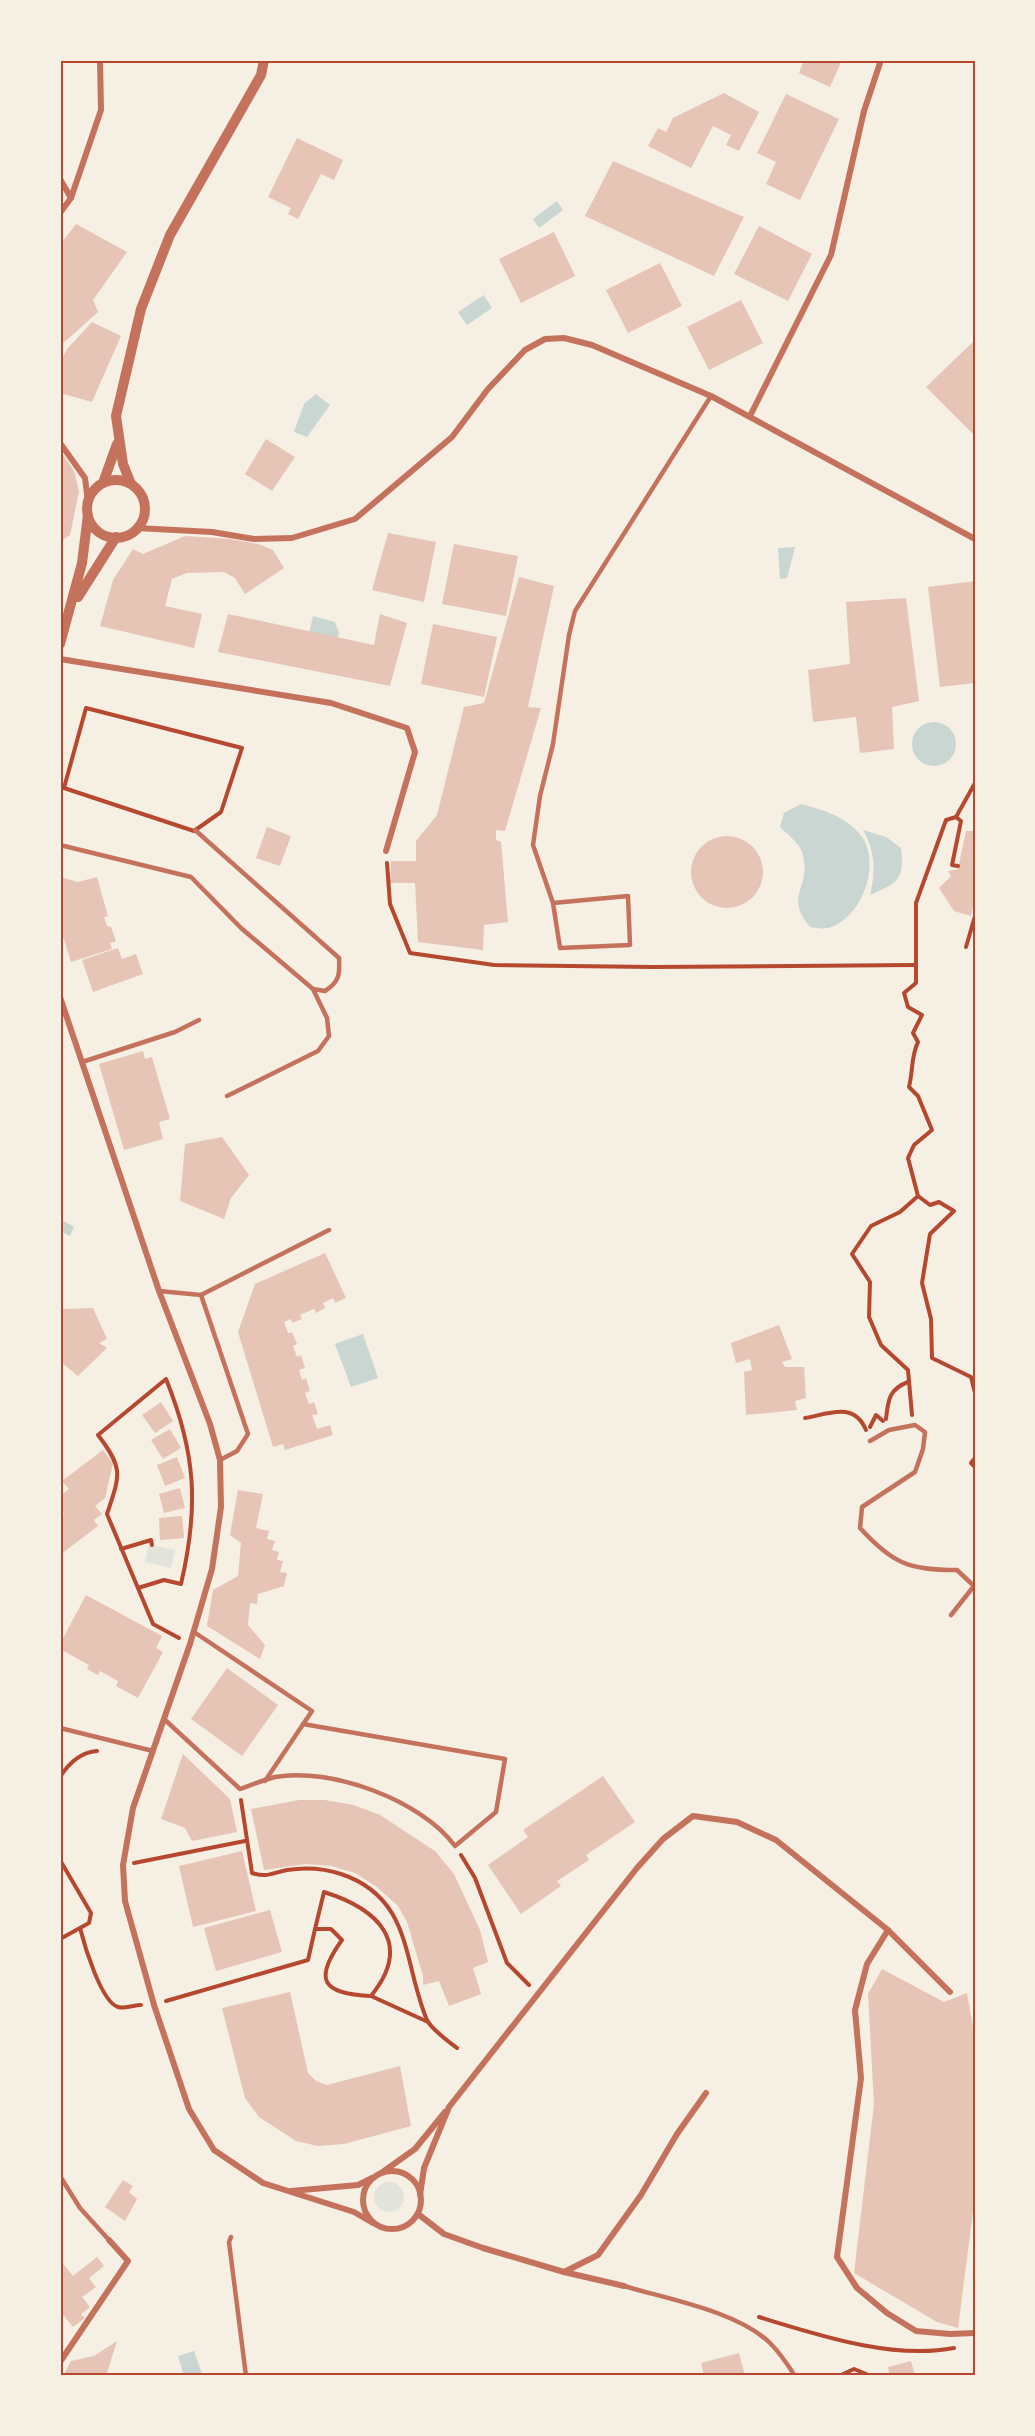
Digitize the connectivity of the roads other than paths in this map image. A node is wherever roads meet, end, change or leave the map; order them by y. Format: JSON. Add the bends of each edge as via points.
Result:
{"nodes":[{"id":1,"x":99,"y":60,"type":"edge"},
{"id":2,"x":264,"y":60,"type":"edge"},
{"id":3,"x":881,"y":60,"type":"edge"},
{"id":4,"x":60,"y":179,"type":"edge"},
{"id":5,"x":71,"y":198,"type":"junction"},
{"id":6,"x":60,"y":213,"type":"edge"},
{"id":7,"x":711,"y":396,"type":"junction"},
{"id":8,"x":750,"y":416,"type":"junction"},
{"id":9,"x":118,"y":441,"type":"junction"},
{"id":10,"x":60,"y":443,"type":"edge"},
{"id":11,"x":103,"y":483,"type":"junction"},
{"id":12,"x":131,"y":484,"type":"junction"},
{"id":13,"x":88,"y":502,"type":"junction"},
{"id":14,"x":88,"y":515,"type":"junction"},
{"id":15,"x":137,"y":528,"type":"junction"},
{"id":16,"x":116,"y":537,"type":"junction"},
{"id":17,"x":975,"y":539,"type":"edge"},
{"id":18,"x":71,"y":610,"type":"junction"},
{"id":19,"x":60,"y":644,"type":"edge"},
{"id":20,"x":60,"y":658,"type":"edge"},
{"id":21,"x":195,"y":830,"type":"road end"},
{"id":22,"x":60,"y":845,"type":"edge"},
{"id":23,"x":386,"y":851,"type":"road end"},
{"id":24,"x":553,"y":903,"type":"junction"},
{"id":25,"x":313,"y":989,"type":"junction"},
{"id":26,"x":60,"y":997,"type":"edge"},
{"id":27,"x":199,"y":1020,"type":"dead end"},
{"id":28,"x":82,"y":1062,"type":"junction"},
{"id":29,"x":227,"y":1096,"type":"dead end"},
{"id":30,"x":328,"y":1230,"type":"dead end"},
{"id":31,"x":159,"y":1291,"type":"junction"},
{"id":32,"x":201,"y":1295,"type":"junction"},
{"id":33,"x":870,"y":1441,"type":"dead end"},
{"id":34,"x":220,"y":1460,"type":"junction"},
{"id":35,"x":951,"y":1615,"type":"dead end"},
{"id":36,"x":194,"y":1632,"type":"junction"},
{"id":37,"x":164,"y":1719,"type":"junction"},
{"id":38,"x":303,"y":1724,"type":"junction"},
{"id":39,"x":60,"y":1728,"type":"edge"},
{"id":40,"x":153,"y":1751,"type":"junction"},
{"id":41,"x":265,"y":1781,"type":"junction"},
{"id":42,"x":888,"y":1930,"type":"junction"},
{"id":43,"x":950,"y":1992,"type":"dead end"},
{"id":44,"x":706,"y":2093,"type":"dead end"},
{"id":45,"x":449,"y":2107,"type":"junction"},
{"id":46,"x":381,"y":2172,"type":"junction"},
{"id":47,"x":60,"y":2176,"type":"edge"},
{"id":48,"x":374,"y":2177,"type":"junction"},
{"id":49,"x":287,"y":2191,"type":"junction"},
{"id":50,"x":420,"y":2195,"type":"junction"},
{"id":51,"x":418,"y":2214,"type":"junction"},
{"id":52,"x":373,"y":2223,"type":"junction"},
{"id":53,"x":231,"y":2237,"type":"dead end"},
{"id":54,"x":109,"y":2240,"type":"joint"},
{"id":55,"x":564,"y":2272,"type":"junction"},
{"id":56,"x":624,"y":2286,"type":"joint"},
{"id":57,"x":975,"y":2333,"type":"edge"},
{"id":58,"x":60,"y":2362,"type":"edge"},
{"id":59,"x":246,"y":2376,"type":"edge"},
{"id":60,"x":795,"y":2376,"type":"edge"}],
"edges":[{"from":1,"to":5,"type":"street","via":[[101,110]]},
{"from":2,"to":9,"type":"street","via":[[261,75],[170,235],[145,298],[117,416]]},
{"from":3,"to":8,"type":"street","via":[[864,111],[831,255]]},
{"from":4,"to":5,"type":"street"},
{"from":5,"to":6,"type":"street"},
{"from":7,"to":8,"type":"street"},
{"from":7,"to":15,"type":"street","via":[[592,345],[564,338],[545,339],[525,350],[452,436],[355,519],[292,538],[254,539],[212,532]]},
{"from":7,"to":24,"type":"lane","via":[[575,611],[533,845]]},
{"from":8,"to":17,"type":"street"},
{"from":9,"to":11,"type":"street"},
{"from":9,"to":12,"type":"street"},
{"from":10,"to":13,"type":"street","via":[[85,478]]},
{"from":11,"to":12,"type":"street","via":[[113,480]]},
{"from":11,"to":13,"type":"street"},
{"from":12,"to":15,"type":"street","via":[[144,503]]},
{"from":13,"to":14,"type":"street"},
{"from":14,"to":16,"type":"street","via":[[98,531]]},
{"from":14,"to":18,"type":"street"},
{"from":15,"to":16,"type":"street"},
{"from":16,"to":18,"type":"street"},
{"from":18,"to":19,"type":"street"},
{"from":20,"to":23,"type":"street","via":[[331,704],[407,728],[415,752]]},
{"from":21,"to":25,"type":"lane","via":[[339,958],[340,975],[335,985],[325,992]]},
{"from":22,"to":25,"type":"lane","via":[[191,877],[241,928]]},
{"from":24,"to":24,"type":"lane","via":[[560,948],[630,945],[628,896]]},
{"from":25,"to":29,"type":"lane","via":[[328,1027],[328,1036],[318,1051]]},
{"from":26,"to":28,"type":"street"},
{"from":27,"to":28,"type":"lane","via":[[175,1032]]},
{"from":28,"to":31,"type":"street"},
{"from":30,"to":32,"type":"lane"},
{"from":31,"to":32,"type":"lane"},
{"from":31,"to":34,"type":"street"},
{"from":32,"to":34,"type":"lane","via":[[248,1434],[237,1451]]},
{"from":33,"to":35,"type":"lane","via":[[888,1430],[915,1425],[925,1432],[915,1472],[862,1507],[860,1528],[902,1563],[923,1570],[957,1570],[974,1586]]},
{"from":34,"to":36,"type":"street","via":[[221,1507],[212,1569]]},
{"from":36,"to":37,"type":"street"},
{"from":36,"to":38,"type":"lane","via":[[312,1711]]},
{"from":37,"to":40,"type":"street"},
{"from":37,"to":41,"type":"lane","via":[[240,1789]]},
{"from":38,"to":41,"type":"lane"},
{"from":38,"to":41,"type":"lane","via":[[505,1759],[495,1812],[455,1846],[420,1814],[352,1784],[311,1776]]},
{"from":39,"to":40,"type":"lane"},
{"from":40,"to":49,"type":"street","via":[[134,1808],[123,1865],[125,1901],[154,2005],[189,2109],[214,2150],[263,2183]]},
{"from":42,"to":43,"type":"street"},
{"from":42,"to":45,"type":"street","via":[[776,1840],[737,1822],[693,1816],[663,1839],[637,1868]]},
{"from":42,"to":57,"type":"street","via":[[867,1964],[855,2010],[861,2078],[837,2258],[857,2288],[916,2331]]},
{"from":44,"to":55,"type":"street","via":[[598,2255]]},
{"from":45,"to":46,"type":"street","via":[[415,2149]]},
{"from":45,"to":50,"type":"street","via":[[424,2168]]},
{"from":46,"to":48,"type":"street"},
{"from":46,"to":50,"type":"street","via":[[391,2170],[409,2176]]},
{"from":47,"to":54,"type":"lane","via":[[80,2208]]},
{"from":48,"to":49,"type":"street","via":[[358,2185]]},
{"from":48,"to":52,"type":"street","via":[[364,2189],[362,2202]]},
{"from":49,"to":52,"type":"street","via":[[354,2212]]},
{"from":50,"to":51,"type":"street"},
{"from":51,"to":52,"type":"street","via":[[409,2224],[396,2229]]},
{"from":51,"to":55,"type":"street","via":[[444,2234]]},
{"from":53,"to":59,"type":"lane"},
{"from":54,"to":58,"type":"street","via":[[128,2261]]},
{"from":55,"to":56,"type":"street"},
{"from":56,"to":60,"type":"lane","via":[[747,2327],[769,2343]]}]}
